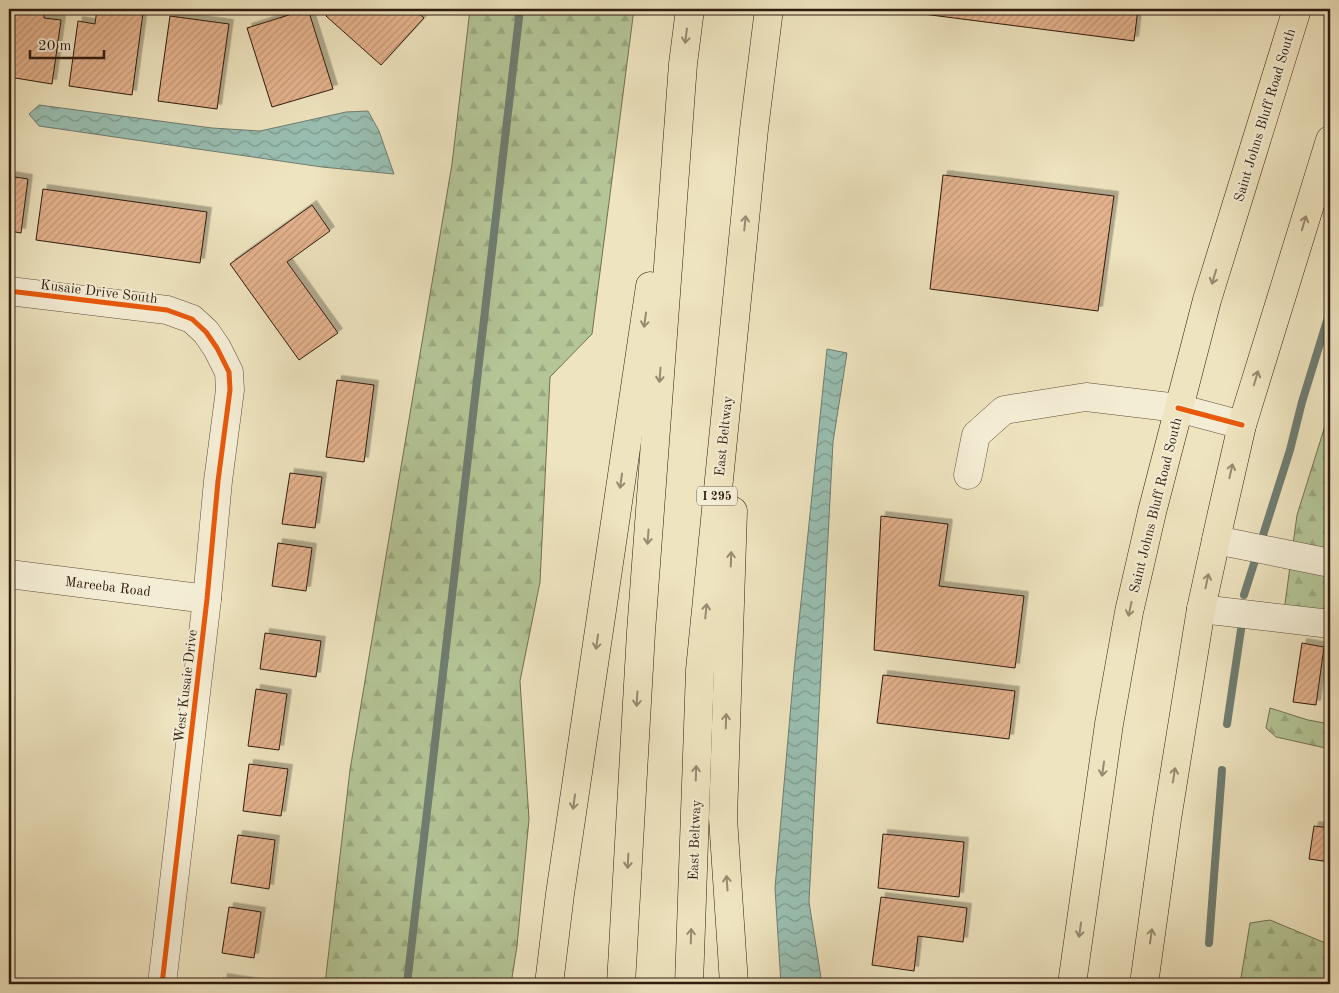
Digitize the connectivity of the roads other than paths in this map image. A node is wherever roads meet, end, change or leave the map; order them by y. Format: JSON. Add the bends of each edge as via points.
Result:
{"nodes":[{"id":1,"x":690,"y":9,"type":"edge"},
{"id":2,"x":769,"y":9,"type":"edge"},
{"id":3,"x":1297,"y":9,"type":"edge"},
{"id":4,"x":683,"y":64,"type":"junction"},
{"id":5,"x":1330,"y":140,"type":"edge"},
{"id":6,"x":741,"y":263,"type":"junction"},
{"id":7,"x":9,"y":291,"type":"edge"},
{"id":8,"x":230,"y":390,"type":"joint"},
{"id":9,"x":1178,"y":408,"type":"junction"},
{"id":10,"x":1242,"y":425,"type":"junction"},
{"id":11,"x":968,"y":475,"type":"dead end"},
{"id":12,"x":1216,"y":540,"type":"junction"},
{"id":13,"x":1329,"y":558,"type":"edge"},
{"id":14,"x":9,"y":574,"type":"edge"},
{"id":15,"x":207,"y":599,"type":"junction"},
{"id":16,"x":1201,"y":609,"type":"junction"},
{"id":17,"x":1330,"y":624,"type":"edge"},
{"id":18,"x":162,"y":984,"type":"edge"},
{"id":19,"x":549,"y":984,"type":"edge"},
{"id":20,"x":621,"y":984,"type":"edge"},
{"id":21,"x":690,"y":984,"type":"edge"},
{"id":22,"x":734,"y":984,"type":"edge"},
{"id":23,"x":1072,"y":984,"type":"edge"},
{"id":24,"x":1144,"y":984,"type":"edge"}],
"edges":[{"from":1,"to":4,"type":"main road","one_way":true},
{"from":6,"to":2,"type":"main road","name":"East Beltway","number":"I 295","one_way":true},
{"from":3,"to":9,"type":"main road","name":"Saint Johns Bluff Road South","one_way":true,"via":[[1207,300]]},
{"from":4,"to":19,"type":"main road","one_way":true},
{"from":4,"to":20,"type":"main road","one_way":true,"via":[[641,632]]},
{"from":10,"to":5,"type":"main road","one_way":true},
{"from":21,"to":6,"type":"main road","name":"East Beltway","number":"I 295","one_way":true,"via":[[700,670]]},
{"from":22,"to":6,"type":"main road","one_way":true,"via":[[723,818]]},
{"from":7,"to":8,"type":"street","name":"Kusaie Drive South","via":[[168,310],[192,319],[217,348],[229,372]]},
{"from":8,"to":15,"type":"street","name":"West Kusaie Drive"},
{"from":9,"to":10,"type":"street"},
{"from":9,"to":11,"type":"street","via":[[1086,397],[1004,410],[976,435]]},
{"from":9,"to":23,"type":"main road","name":"Saint Johns Bluff Road South","one_way":true,"via":[[1129,612],[1109,724]]},
{"from":12,"to":10,"type":"main road","one_way":true},
{"from":12,"to":13,"type":"street"},
{"from":16,"to":12,"type":"main road","one_way":true},
{"from":14,"to":15,"type":"street","name":"Mareeba Road"},
{"from":15,"to":18,"type":"street","name":"West Kusaie Drive"},
{"from":16,"to":17,"type":"street"},
{"from":24,"to":16,"type":"main road","one_way":true}]}
